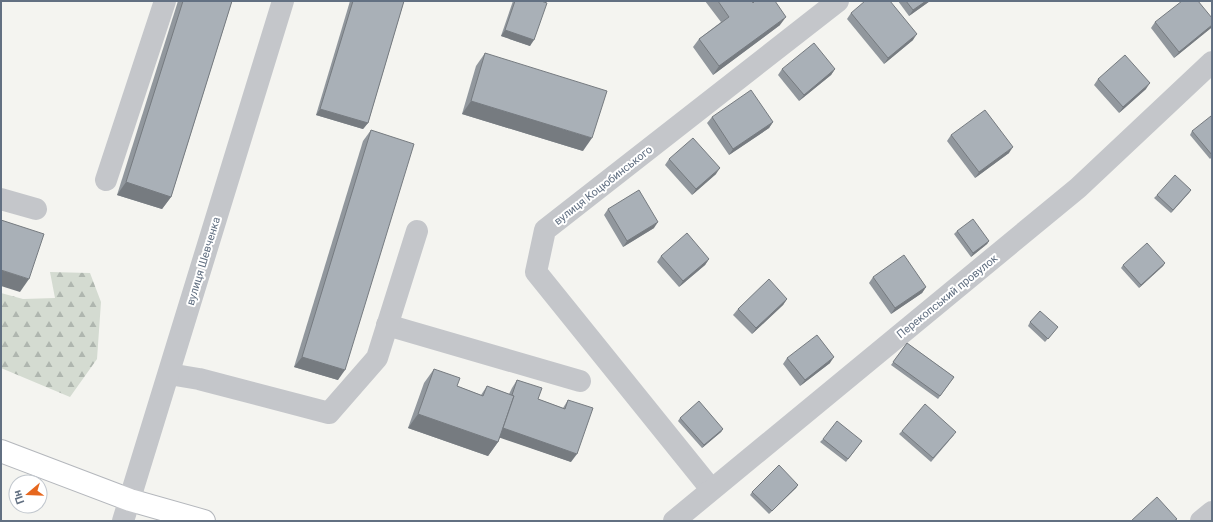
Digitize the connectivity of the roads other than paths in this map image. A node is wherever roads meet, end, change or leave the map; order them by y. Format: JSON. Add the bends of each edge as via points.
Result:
{"nodes":[{"id":1,"x":165,"y":1,"type":"edge"},
{"id":2,"x":283,"y":1,"type":"edge"},
{"id":3,"x":838,"y":1,"type":"edge"},
{"id":4,"x":1212,"y":62,"type":"edge"},
{"id":5,"x":106,"y":180,"type":"dead end"},
{"id":6,"x":1,"y":199,"type":"edge"},
{"id":7,"x":36,"y":209,"type":"dead end"},
{"id":8,"x":417,"y":231,"type":"dead end"},
{"id":9,"x":387,"y":325,"type":"junction"},
{"id":10,"x":169,"y":374,"type":"junction"},
{"id":11,"x":580,"y":381,"type":"dead end"},
{"id":12,"x":1,"y":451,"type":"edge"},
{"id":13,"x":711,"y":489,"type":"junction"},
{"id":14,"x":130,"y":500,"type":"junction"},
{"id":15,"x":1212,"y":512,"type":"edge"},
{"id":16,"x":123,"y":521,"type":"edge"},
{"id":17,"x":204,"y":521,"type":"edge"},
{"id":18,"x":674,"y":521,"type":"edge"},
{"id":19,"x":1201,"y":521,"type":"edge"}],
"edges":[{"from":1,"to":5,"type":"street"},
{"from":2,"to":10,"type":"street","name":"вулиця Шевченка"},
{"from":3,"to":13,"type":"street","name":"вулиця Коцюбинського","via":[[545,230],[536,272]]},
{"from":4,"to":13,"type":"street","name":"Перекопський провулок","via":[[1078,188]]},
{"from":6,"to":7,"type":"street"},
{"from":8,"to":9,"type":"street"},
{"from":9,"to":10,"type":"street","via":[[377,358],[328,413],[199,379]]},
{"from":9,"to":11,"type":"street"},
{"from":10,"to":14,"type":"street","name":"вулиця Шевченка"},
{"from":12,"to":14,"type":"main road"},
{"from":13,"to":18,"type":"street","name":"Перекопський провулок"},
{"from":14,"to":16,"type":"street","name":"вулиця Шевченка"},
{"from":14,"to":17,"type":"main road"},
{"from":15,"to":19,"type":"street"}]}
